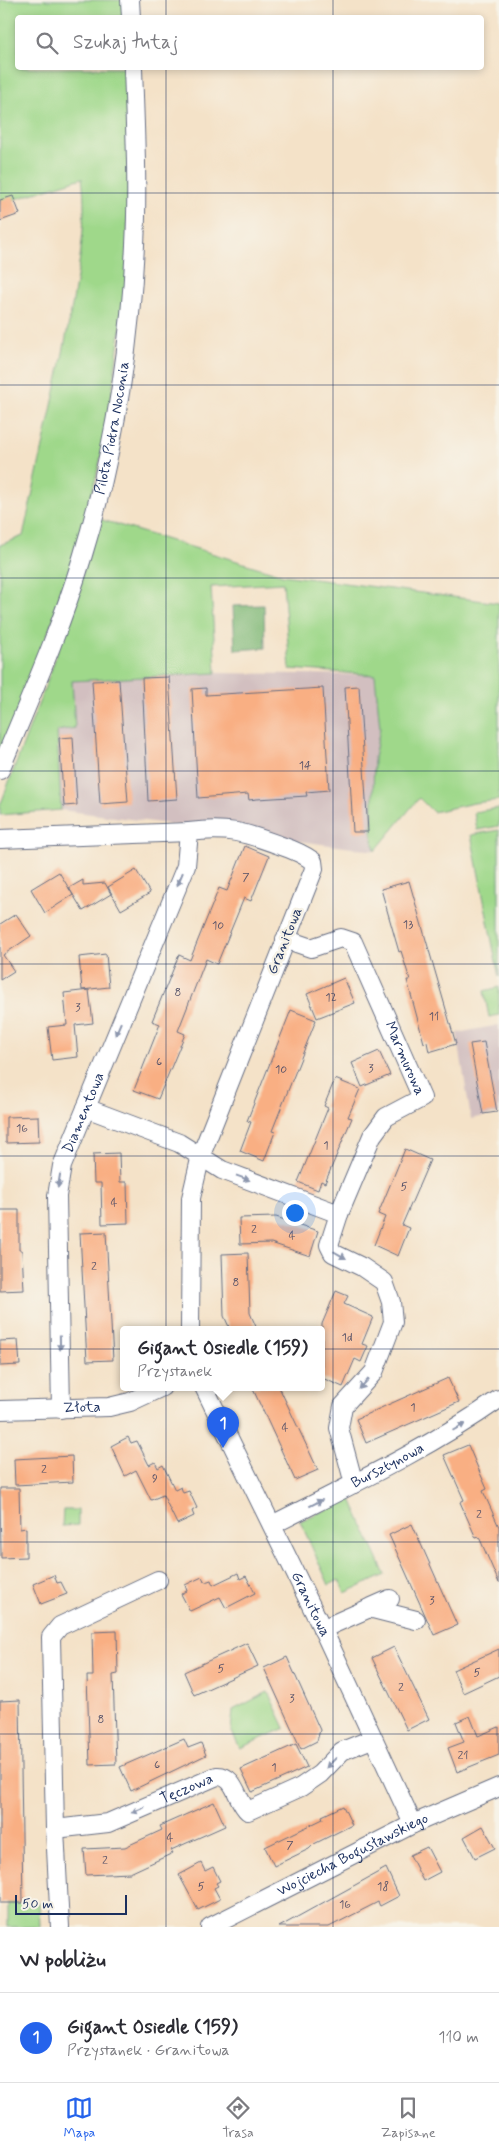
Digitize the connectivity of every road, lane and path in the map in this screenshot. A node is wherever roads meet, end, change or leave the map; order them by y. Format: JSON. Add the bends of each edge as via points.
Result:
{"nodes":[{"id":1,"x":130,"y":0,"type":"edge"},
{"id":2,"x":131,"y":15,"type":"edge"},
{"id":3,"x":133,"y":70,"type":"edge"},
{"id":4,"x":0,"y":770,"type":"edge"},
{"id":5,"x":188,"y":832,"type":"junction"},
{"id":6,"x":0,"y":839,"type":"edge"},
{"id":7,"x":285,"y":939,"type":"junction"},
{"id":8,"x":86,"y":1108,"type":"junction"},
{"id":9,"x":201,"y":1155,"type":"junction"},
{"id":10,"x":339,"y":1214,"type":"junction"},
{"id":11,"x":190,"y":1326,"type":"edge"},
{"id":12,"x":153,"y":1391,"type":"edge"},
{"id":13,"x":206,"y":1391,"type":"edge"},
{"id":14,"x":499,"y":1399,"type":"edge"},
{"id":15,"x":61,"y":1409,"type":"junction"},
{"id":16,"x":0,"y":1410,"type":"edge"},
{"id":17,"x":354,"y":1484,"type":"junction"},
{"id":18,"x":272,"y":1525,"type":"junction"},
{"id":19,"x":158,"y":1580,"type":"dead end"},
{"id":20,"x":390,"y":1599,"type":"dead end"},
{"id":21,"x":369,"y":1608,"type":"junction"},
{"id":22,"x":416,"y":1620,"type":"dead end"},
{"id":23,"x":322,"y":1629,"type":"junction"},
{"id":24,"x":372,"y":1739,"type":"junction"},
{"id":25,"x":499,"y":1787,"type":"edge"},
{"id":26,"x":412,"y":1824,"type":"junction"},
{"id":27,"x":54,"y":1829,"type":"junction"},
{"id":28,"x":60,"y":1927,"type":"edge"},
{"id":29,"x":210,"y":1927,"type":"edge"}],
"edges":[{"from":1,"to":2,"type":"street"},
{"from":3,"to":4,"type":"street","name":"Pilota Piotra Noconia","via":[[135,244],[130,320],[111,444],[64,613]]},
{"from":5,"to":6,"type":"street","name":"Granitowa"},
{"from":5,"to":7,"type":"street","name":"Granitowa","via":[[208,829],[244,832],[304,854],[313,861],[314,869]]},
{"from":5,"to":8,"type":"street","name":"Diamentowa","one_way":true,"via":[[186,866]]},
{"from":7,"to":9,"type":"street","name":"Granitowa"},
{"from":7,"to":10,"type":"street","name":"Marmurowa","via":[[312,948],[341,938],[353,942],[422,1098],[386,1117],[372,1136]]},
{"from":8,"to":9,"type":"street","via":[[179,1143]]},
{"from":8,"to":15,"type":"street","name":"Diamentowa","one_way":true,"via":[[62,1166],[57,1196]]},
{"from":9,"to":10,"type":"street","one_way":true,"via":[[222,1170]]},
{"from":9,"to":11,"type":"street","name":"Granitowa","via":[[191,1198]]},
{"from":10,"to":17,"type":"street","one_way":true,"via":[[328,1245],[333,1253],[384,1282],[393,1322],[374,1372],[343,1406],[339,1428]]},
{"from":12,"to":15,"type":"street","name":"Złota","via":[[109,1407]]},
{"from":13,"to":18,"type":"street","name":"Granitowa"},
{"from":17,"to":14,"type":"street","name":"Bursztynowa","one_way":true,"via":[[466,1423]]},
{"from":15,"to":16,"type":"street","name":"Złota"},
{"from":18,"to":17,"type":"street","name":"Bursztynowa","one_way":true},
{"from":18,"to":23,"type":"street","name":"Granitowa"},
{"from":19,"to":27,"type":"street","via":[[60,1626],[51,1637]]},
{"from":20,"to":21,"type":"street"},
{"from":21,"to":22,"type":"street"},
{"from":21,"to":23,"type":"street"},
{"from":23,"to":24,"type":"street","name":"Granitowa"},
{"from":24,"to":26,"type":"street","name":"Granitowa"},
{"from":24,"to":27,"type":"street","name":"Tęczowa","one_way":true,"via":[[342,1751],[320,1774],[301,1787],[248,1811],[230,1780],[217,1776],[108,1823]]},
{"from":25,"to":26,"type":"street","name":"Wojciecha Bogusławskiego"},
{"from":26,"to":29,"type":"street","name":"Wojciecha Bogusławskiego"},
{"from":27,"to":28,"type":"street"}]}
